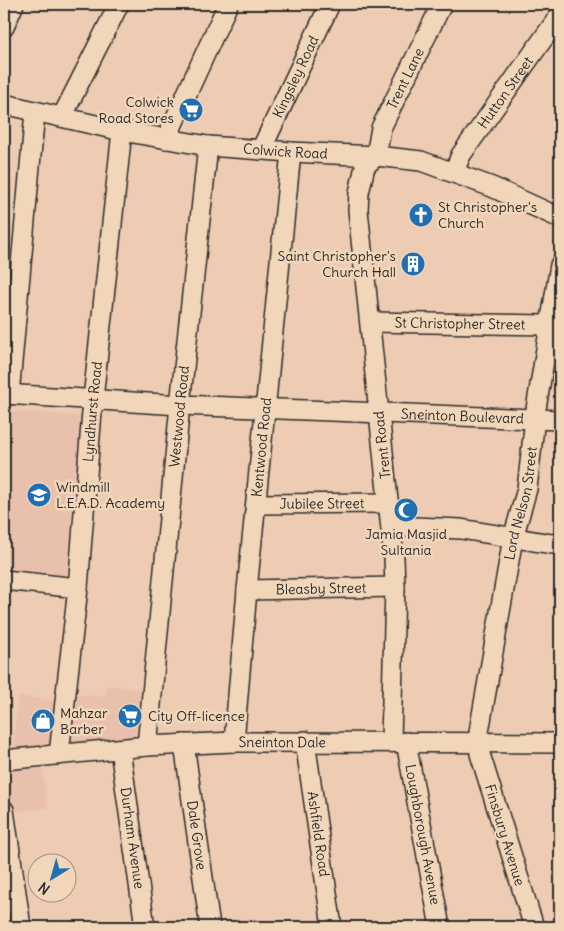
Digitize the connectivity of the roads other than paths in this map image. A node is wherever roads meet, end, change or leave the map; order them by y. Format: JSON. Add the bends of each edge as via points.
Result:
{"nodes":[{"id":1,"x":14,"y":4,"type":"edge"},
{"id":2,"x":118,"y":4,"type":"edge"},
{"id":3,"x":228,"y":4,"type":"edge"},
{"id":4,"x":330,"y":4,"type":"edge"},
{"id":5,"x":442,"y":4,"type":"edge"},
{"id":6,"x":560,"y":15,"type":"edge"},
{"id":7,"x":4,"y":27,"type":"edge"},
{"id":8,"x":4,"y":104,"type":"edge"},
{"id":9,"x":35,"y":112,"type":"junction"},
{"id":10,"x":62,"y":117,"type":"junction"},
{"id":11,"x":122,"y":131,"type":"junction"},
{"id":12,"x":166,"y":139,"type":"junction"},
{"id":13,"x":208,"y":146,"type":"junction"},
{"id":14,"x":261,"y":150,"type":"junction"},
{"id":15,"x":291,"y":152,"type":"junction"},
{"id":16,"x":376,"y":156,"type":"junction"},
{"id":17,"x":454,"y":172,"type":"junction"},
{"id":18,"x":560,"y":218,"type":"edge"},
{"id":19,"x":560,"y":265,"type":"edge"},
{"id":20,"x":370,"y":322,"type":"junction"},
{"id":21,"x":549,"y":325,"type":"junction"},
{"id":22,"x":6,"y":394,"type":"edge"},
{"id":23,"x":93,"y":399,"type":"junction"},
{"id":24,"x":180,"y":405,"type":"junction"},
{"id":25,"x":266,"y":409,"type":"junction"},
{"id":26,"x":379,"y":414,"type":"junction"},
{"id":27,"x":535,"y":420,"type":"junction"},
{"id":28,"x":560,"y":420,"type":"edge"},
{"id":29,"x":389,"y":503,"type":"junction"},
{"id":30,"x":256,"y":504,"type":"junction"},
{"id":31,"x":391,"y":526,"type":"junction"},
{"id":32,"x":513,"y":538,"type":"junction"},
{"id":33,"x":560,"y":543,"type":"edge"},
{"id":34,"x":4,"y":580,"type":"edge"},
{"id":35,"x":395,"y":587,"type":"junction"},
{"id":36,"x":78,"y":588,"type":"junction"},
{"id":37,"x":247,"y":590,"type":"junction"},
{"id":38,"x":305,"y":741,"type":"junction"},
{"id":39,"x":234,"y":742,"type":"junction"},
{"id":40,"x":398,"y":742,"type":"junction"},
{"id":41,"x":480,"y":742,"type":"junction"},
{"id":42,"x":560,"y":743,"type":"edge"},
{"id":43,"x":184,"y":744,"type":"junction"},
{"id":44,"x":147,"y":746,"type":"junction"},
{"id":45,"x":120,"y":749,"type":"junction"},
{"id":46,"x":59,"y":754,"type":"junction"},
{"id":47,"x":4,"y":760,"type":"edge"},
{"id":48,"x":4,"y":810,"type":"edge"},
{"id":49,"x":21,"y":927,"type":"edge"},
{"id":50,"x":144,"y":927,"type":"edge"},
{"id":51,"x":210,"y":927,"type":"edge"},
{"id":52,"x":332,"y":927,"type":"edge"},
{"id":53,"x":440,"y":927,"type":"edge"},
{"id":54,"x":534,"y":927,"type":"edge"}],
"edges":[{"from":1,"to":7,"type":"street"},
{"from":2,"to":10,"type":"street"},
{"from":3,"to":12,"type":"street"},
{"from":4,"to":14,"type":"street","name":"Kingsley Road"},
{"from":5,"to":16,"type":"street","name":"Trent Lane","via":[[381,128]]},
{"from":6,"to":17,"type":"street","name":"Hutton Street","via":[[461,155]]},
{"from":8,"to":9,"type":"street","name":"Colwick Road"},
{"from":9,"to":10,"type":"street","name":"Colwick Road"},
{"from":9,"to":22,"type":"street"},
{"from":10,"to":11,"type":"street","name":"Colwick Road"},
{"from":11,"to":12,"type":"street","name":"Colwick Road"},
{"from":11,"to":23,"type":"street","name":"Lyndhurst Road"},
{"from":12,"to":13,"type":"street","name":"Colwick Road"},
{"from":13,"to":14,"type":"street","name":"Colwick Road"},
{"from":13,"to":24,"type":"street","name":"Westwood Road"},
{"from":14,"to":15,"type":"street","name":"Colwick Road"},
{"from":15,"to":16,"type":"street","name":"Colwick Road"},
{"from":15,"to":25,"type":"street","name":"Kentwood Road"},
{"from":16,"to":17,"type":"street","name":"Colwick Road","via":[[421,161]]},
{"from":16,"to":20,"type":"street","name":"Trent Road","via":[[365,166],[358,210]]},
{"from":17,"to":18,"type":"street","name":"Colwick Road"},
{"from":19,"to":21,"type":"street","name":"Lord Nelson Street"},
{"from":20,"to":21,"type":"street","name":"St Christopher Street"},
{"from":20,"to":26,"type":"street","name":"Trent Road"},
{"from":21,"to":27,"type":"street","name":"Lord Nelson Street"},
{"from":22,"to":23,"type":"street","name":"Sneinton Boulevard"},
{"from":23,"to":24,"type":"street","name":"Sneinton Boulevard"},
{"from":23,"to":36,"type":"street","name":"Lyndhurst Road"},
{"from":24,"to":25,"type":"street","name":"Sneinton Boulevard"},
{"from":24,"to":44,"type":"street","name":"Westwood Road"},
{"from":25,"to":26,"type":"street","name":"Sneinton Boulevard"},
{"from":25,"to":30,"type":"street","name":"Kentwood Road"},
{"from":26,"to":27,"type":"street","name":"Sneinton Boulevard"},
{"from":26,"to":29,"type":"street","name":"Trent Road"},
{"from":27,"to":28,"type":"street","name":"Sneinton Boulevard"},
{"from":27,"to":32,"type":"street","name":"Lord Nelson Street","via":[[526,489]]},
{"from":29,"to":30,"type":"street","name":"Jubilee Street"},
{"from":29,"to":31,"type":"street","name":"Trent Road"},
{"from":30,"to":37,"type":"street","name":"Kentwood Road"},
{"from":31,"to":32,"type":"street","via":[[461,529]]},
{"from":31,"to":35,"type":"street","name":"Trent Road"},
{"from":32,"to":33,"type":"street"},
{"from":32,"to":41,"type":"street","name":"Lord Nelson Street","via":[[479,732]]},
{"from":34,"to":36,"type":"street"},
{"from":35,"to":37,"type":"street","name":"Bleasby Street"},
{"from":35,"to":40,"type":"street","name":"Trent Road"},
{"from":36,"to":46,"type":"street","name":"Lyndhurst Road"},
{"from":37,"to":39,"type":"street","name":"Kentwood Road"},
{"from":38,"to":39,"type":"street","name":"Sneinton Dale"},
{"from":38,"to":40,"type":"street","name":"Sneinton Dale"},
{"from":38,"to":52,"type":"street","name":"Ashfield Road"},
{"from":39,"to":43,"type":"street","name":"Sneinton Dale"},
{"from":40,"to":41,"type":"street","name":"Sneinton Dale"},
{"from":40,"to":53,"type":"street","name":"Loughborough Avenue"},
{"from":41,"to":42,"type":"street","name":"Sneinton Dale"},
{"from":41,"to":54,"type":"street","name":"Finsbury Avenue","via":[[480,754]]},
{"from":43,"to":44,"type":"street","name":"Sneinton Dale"},
{"from":43,"to":51,"type":"street","name":"Dale Grove"},
{"from":44,"to":45,"type":"street","name":"Sneinton Dale"},
{"from":45,"to":46,"type":"street","name":"Sneinton Dale"},
{"from":45,"to":50,"type":"street","name":"Durham Avenue"},
{"from":46,"to":47,"type":"street","name":"Sneinton Dale"},
{"from":48,"to":49,"type":"street"}]}
